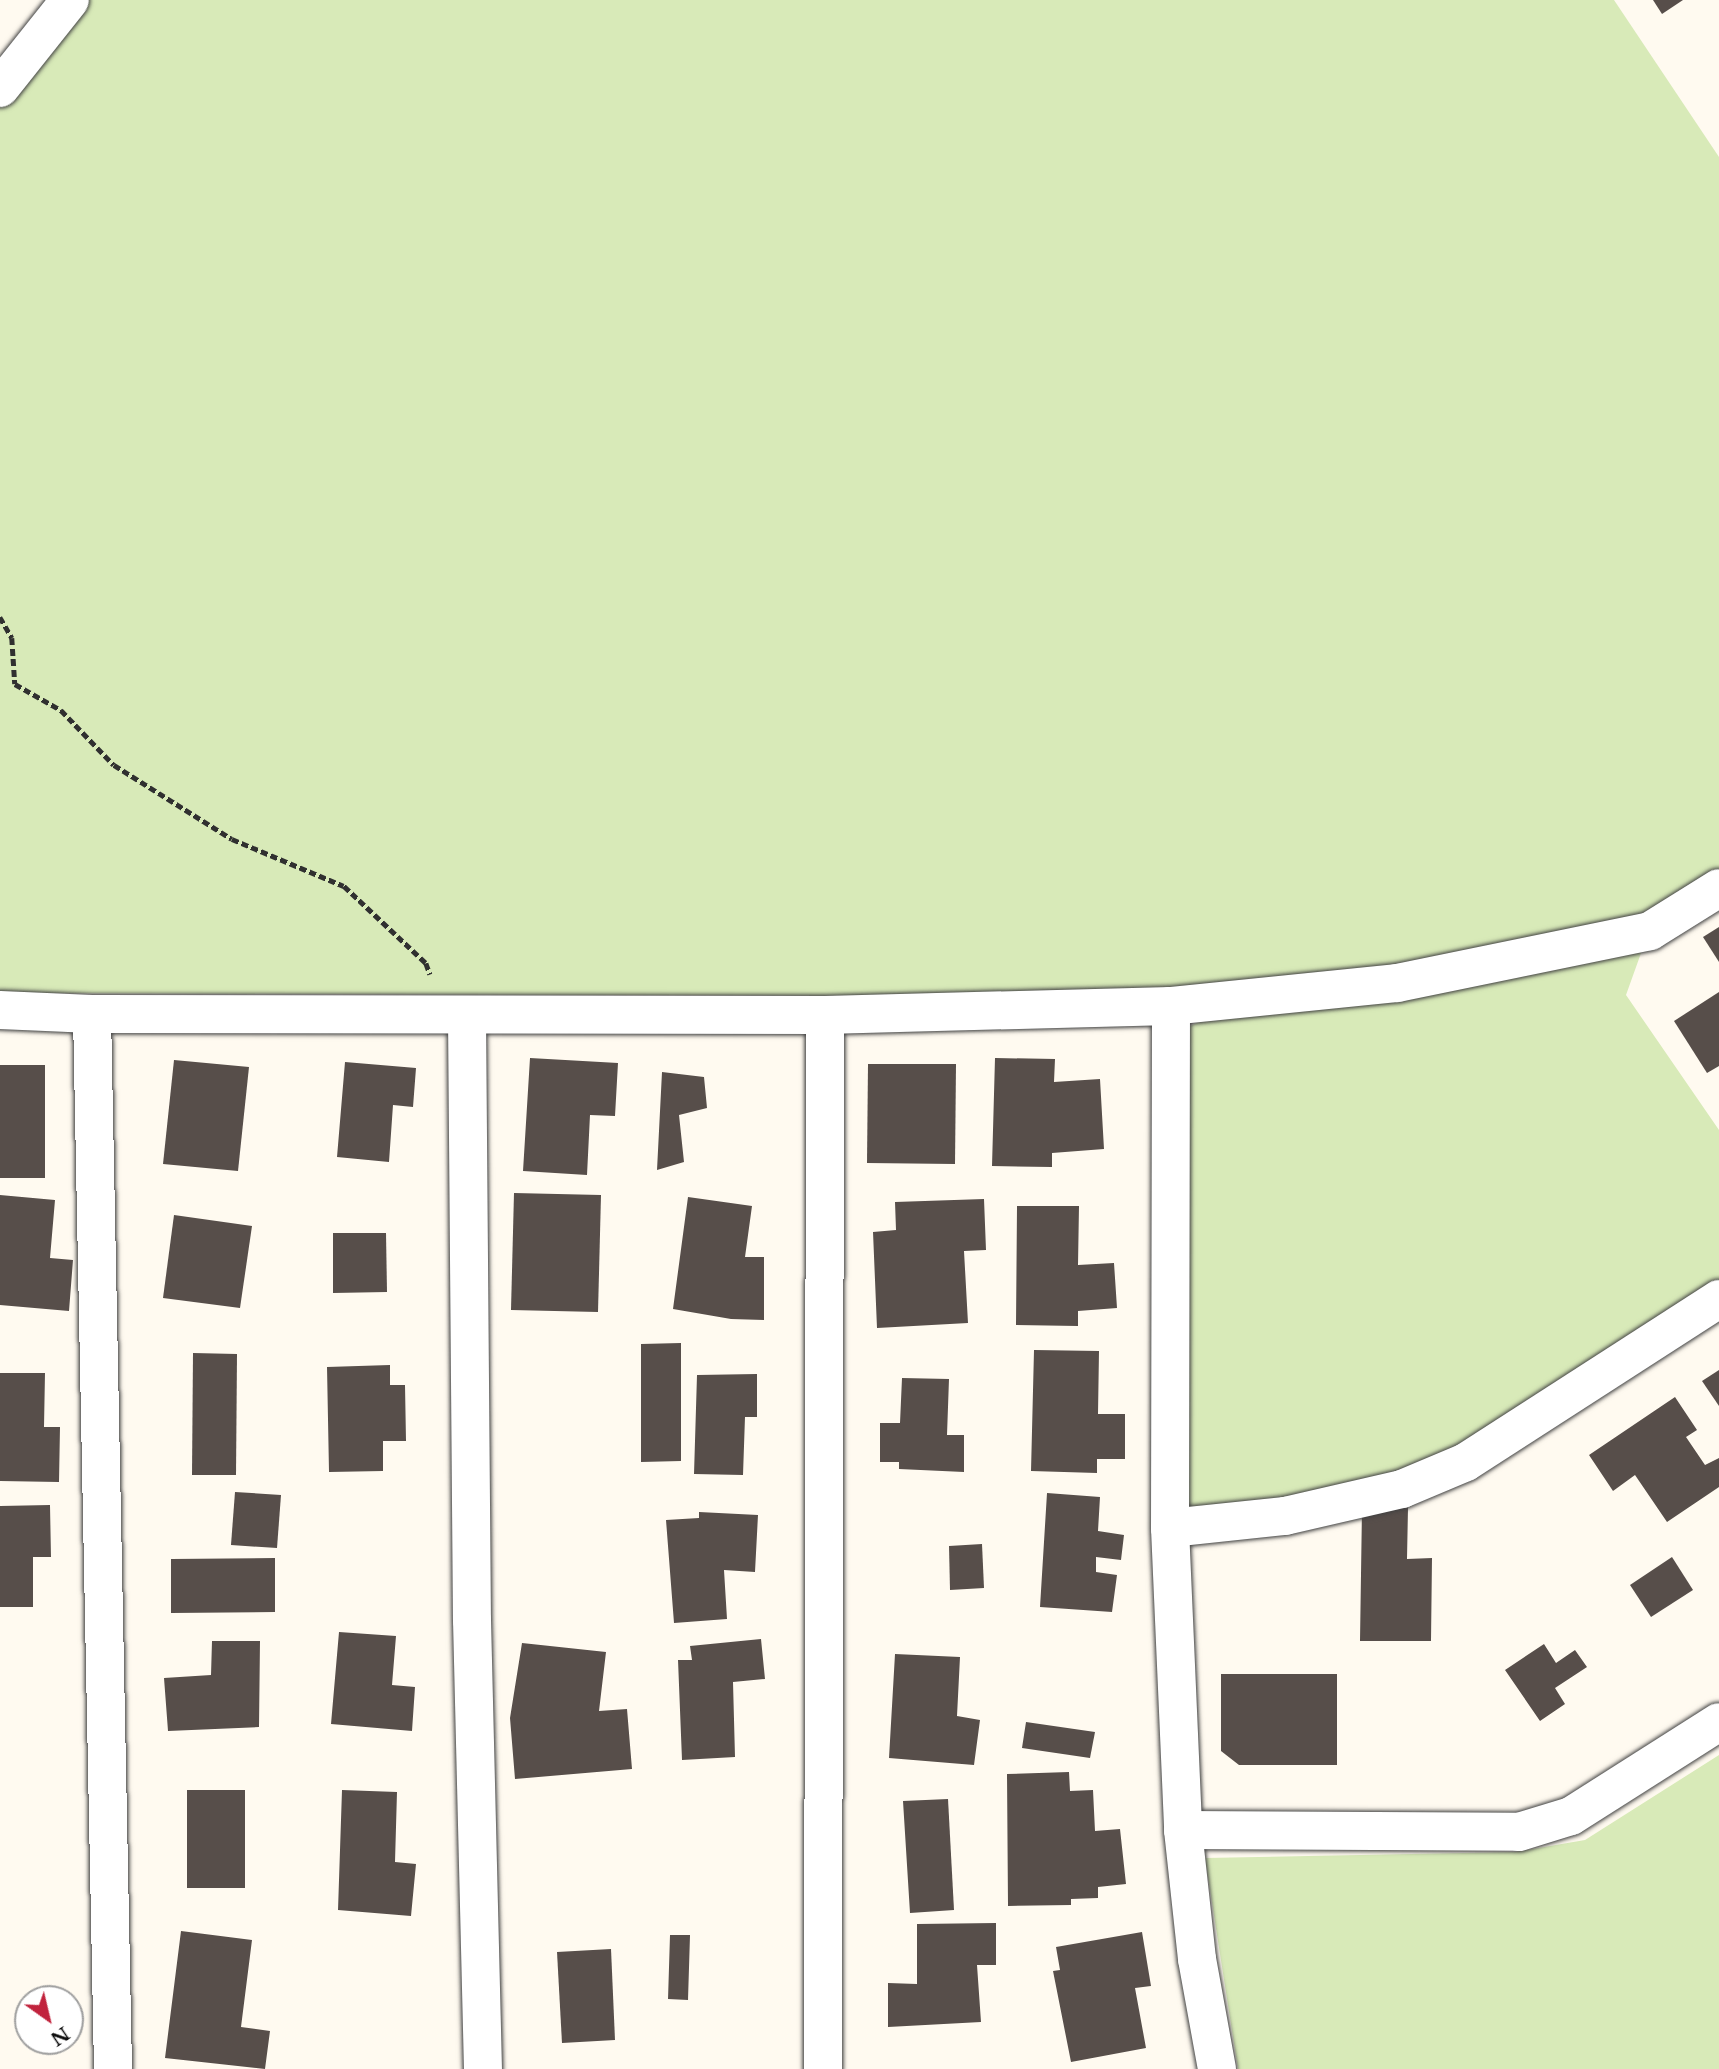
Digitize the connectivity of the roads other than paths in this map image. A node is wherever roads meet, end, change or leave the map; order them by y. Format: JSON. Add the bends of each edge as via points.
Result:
{"nodes":[{"id":1,"x":70,"y":0,"type":"edge"},
{"id":2,"x":0,"y":88,"type":"edge"},
{"id":3,"x":1719,"y":888,"type":"edge"},
{"id":4,"x":1171,"y":1006,"type":"junction"},
{"id":5,"x":0,"y":1010,"type":"edge"},
{"id":6,"x":92,"y":1014,"type":"junction"},
{"id":7,"x":456,"y":1015,"type":"junction"},
{"id":8,"x":825,"y":1015,"type":"junction"},
{"id":9,"x":1719,"y":1299,"type":"edge"},
{"id":10,"x":1170,"y":1528,"type":"junction"},
{"id":11,"x":1719,"y":1722,"type":"edge"},
{"id":12,"x":1183,"y":1830,"type":"junction"},
{"id":13,"x":113,"y":2069,"type":"edge"},
{"id":14,"x":483,"y":2069,"type":"edge"},
{"id":15,"x":823,"y":2069,"type":"edge"},
{"id":16,"x":1217,"y":2069,"type":"edge"}],
"edges":[{"from":1,"to":2,"type":"street"},
{"from":3,"to":4,"type":"street","via":[[1650,931],[1397,983]]},
{"from":4,"to":8,"type":"street"},
{"from":4,"to":10,"type":"street"},
{"from":5,"to":6,"type":"street"},
{"from":6,"to":7,"type":"street"},
{"from":6,"to":13,"type":"street"},
{"from":7,"to":8,"type":"street"},
{"from":7,"to":14,"type":"street"},
{"from":8,"to":15,"type":"street"},
{"from":9,"to":10,"type":"street","via":[[1466,1462],[1402,1489],[1284,1516]]},
{"from":10,"to":12,"type":"street"},
{"from":11,"to":12,"type":"street","via":[[1571,1816],[1520,1832]]},
{"from":12,"to":16,"type":"street","via":[[1197,1959]]}]}
